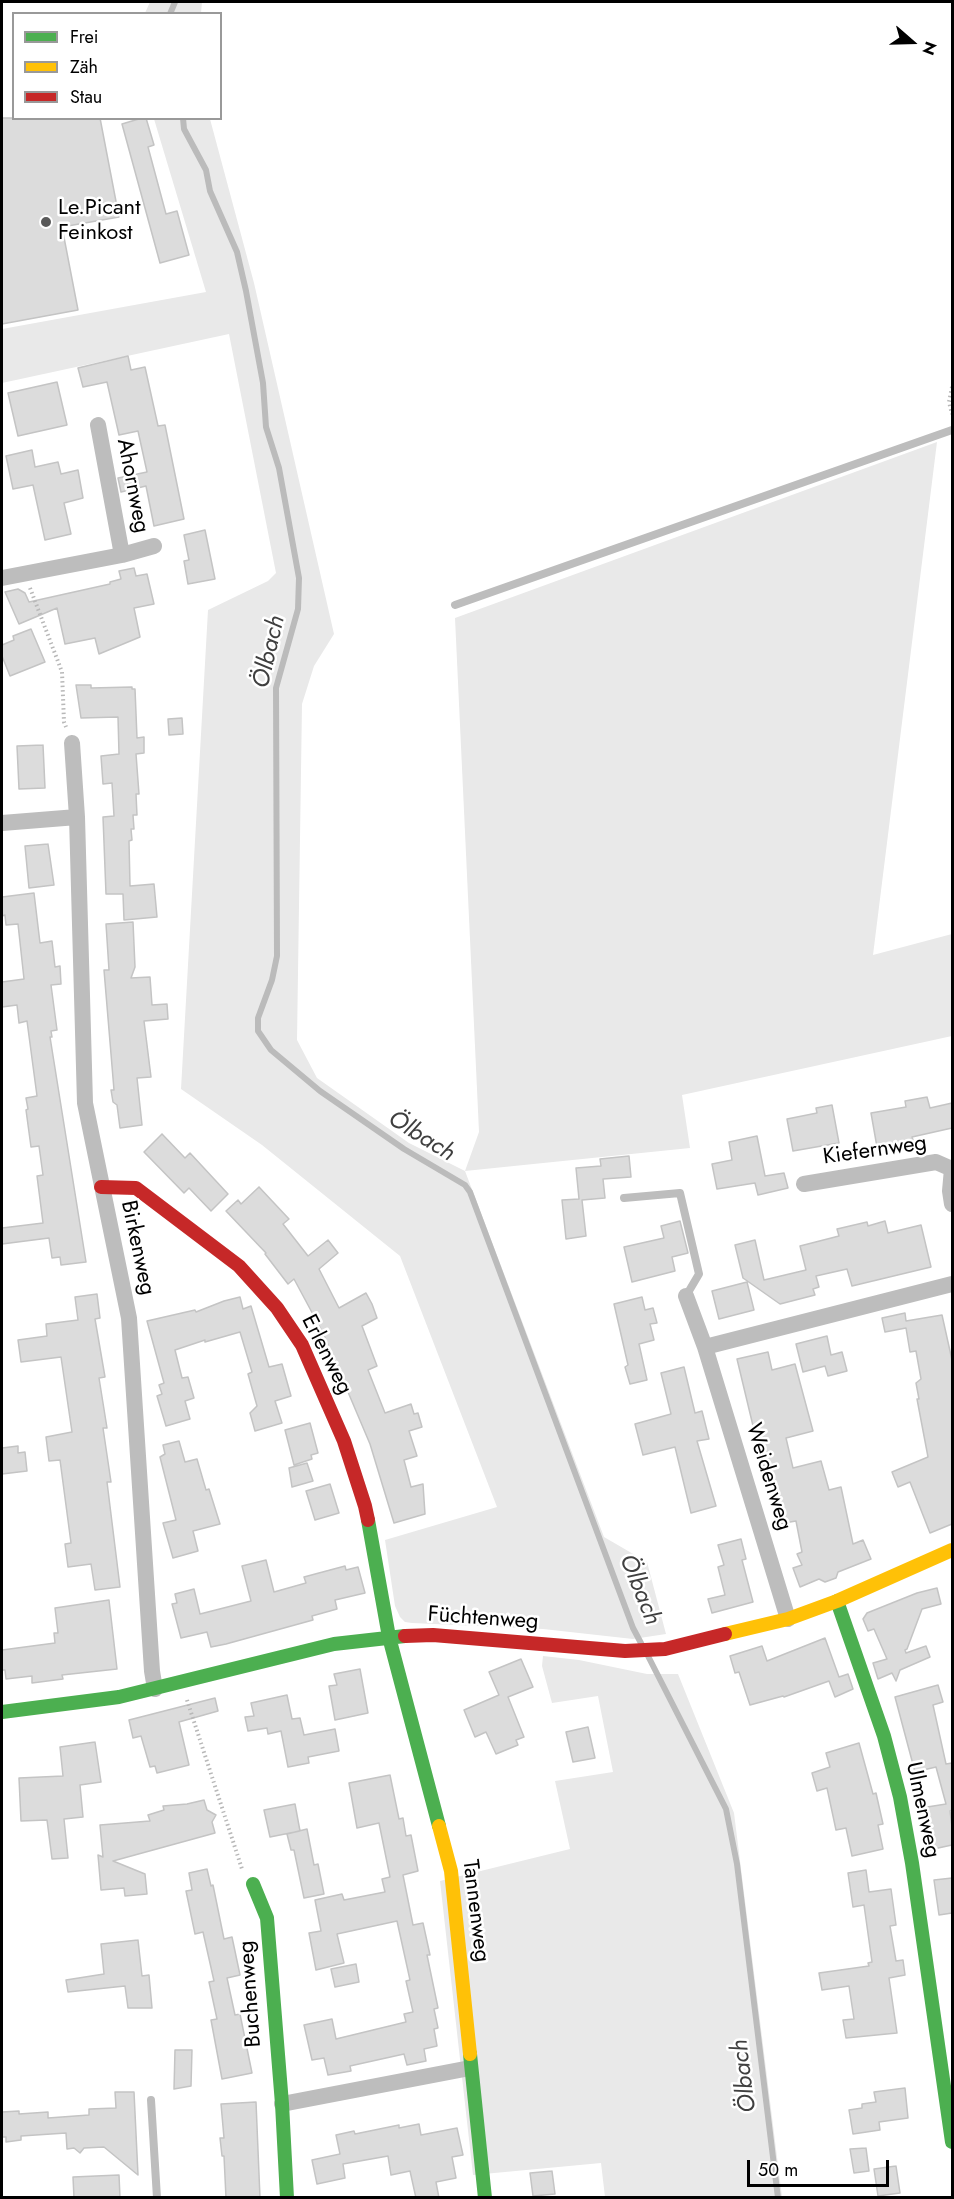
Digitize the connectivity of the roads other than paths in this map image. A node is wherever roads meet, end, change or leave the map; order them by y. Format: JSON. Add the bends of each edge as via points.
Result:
{"nodes":[{"id":1,"x":98,"y":425,"type":"dead end"},
{"id":2,"x":952,"y":430,"type":"edge"},
{"id":3,"x":154,"y":546,"type":"dead end"},
{"id":4,"x":122,"y":555,"type":"junction"},
{"id":5,"x":2,"y":574,"type":"edge"},
{"id":6,"x":455,"y":605,"type":"dead end"},
{"id":7,"x":72,"y":743,"type":"road end"},
{"id":8,"x":77,"y":817,"type":"junction"},
{"id":9,"x":2,"y":823,"type":"edge"},
{"id":10,"x":952,"y":1168,"type":"edge"},
{"id":11,"x":804,"y":1184,"type":"dead end"},
{"id":12,"x":101,"y":1187,"type":"junction"},
{"id":13,"x":624,"y":1198,"type":"dead end"},
{"id":14,"x":952,"y":1204,"type":"edge"},
{"id":15,"x":952,"y":1284,"type":"edge"},
{"id":16,"x":686,"y":1296,"type":"joint"},
{"id":17,"x":705,"y":1347,"type":"junction"},
{"id":18,"x":952,"y":1550,"type":"edge"},
{"id":19,"x":837,"y":1601,"type":"junction"},
{"id":20,"x":788,"y":1619,"type":"junction"},
{"id":21,"x":389,"y":1637,"type":"junction"},
{"id":22,"x":155,"y":1689,"type":"junction"},
{"id":23,"x":2,"y":1712,"type":"edge"},
{"id":24,"x":254,"y":1884,"type":"road end"},
{"id":25,"x":470,"y":2068,"type":"junction"},
{"id":26,"x":151,"y":2100,"type":"dead end"},
{"id":27,"x":282,"y":2104,"type":"junction"},
{"id":28,"x":952,"y":2142,"type":"edge"},
{"id":29,"x":157,"y":2198,"type":"edge"},
{"id":30,"x":287,"y":2198,"type":"edge"},
{"id":31,"x":485,"y":2198,"type":"edge"}],
"edges":[{"from":1,"to":4,"type":"street","name":"Ahornweg"},
{"from":2,"to":6,"type":"lane"},
{"from":3,"to":4,"type":"street","name":"Ahornweg"},
{"from":4,"to":5,"type":"street","name":"Ahornweg","via":[[24,574]]},
{"from":7,"to":8,"type":"street","name":"Birkenweg"},
{"from":8,"to":9,"type":"street"},
{"from":8,"to":12,"type":"street","name":"Birkenweg","via":[[85,1103]]},
{"from":10,"to":11,"type":"street","name":"Kiefernweg","via":[[936,1162]]},
{"from":10,"to":14,"type":"street"},
{"from":12,"to":21,"type":"street","name":"Erlenweg","via":[[136,1188],[239,1266],[277,1308],[302,1345],[344,1441],[365,1506]]},
{"from":12,"to":22,"type":"street","name":"Birkenweg","via":[[129,1318]]},
{"from":13,"to":16,"type":"lane","via":[[680,1193],[699,1274]]},
{"from":15,"to":17,"type":"street"},
{"from":16,"to":17,"type":"street","name":"Weidenweg"},
{"from":17,"to":20,"type":"street","name":"Weidenweg"},
{"from":18,"to":19,"type":"street","name":"Füchtenweg"},
{"from":19,"to":20,"type":"street","name":"Füchtenweg"},
{"from":19,"to":28,"type":"street","name":"Ulmenweg","via":[[884,1736],[900,1797]]},
{"from":20,"to":21,"type":"street","name":"Füchtenweg","via":[[665,1648],[625,1651],[433,1635]]},
{"from":21,"to":22,"type":"street","name":"Füchtenweg","via":[[334,1644]]},
{"from":21,"to":25,"type":"street","name":"Tannenweg","via":[[451,1871]]},
{"from":22,"to":23,"type":"street","name":"Füchtenweg"},
{"from":24,"to":27,"type":"street","name":"Buchenweg","via":[[267,1918]]},
{"from":25,"to":27,"type":"street"},
{"from":25,"to":31,"type":"street","name":"Tannenweg"},
{"from":26,"to":29,"type":"lane"},
{"from":27,"to":30,"type":"street","name":"Buchenweg"}]}
